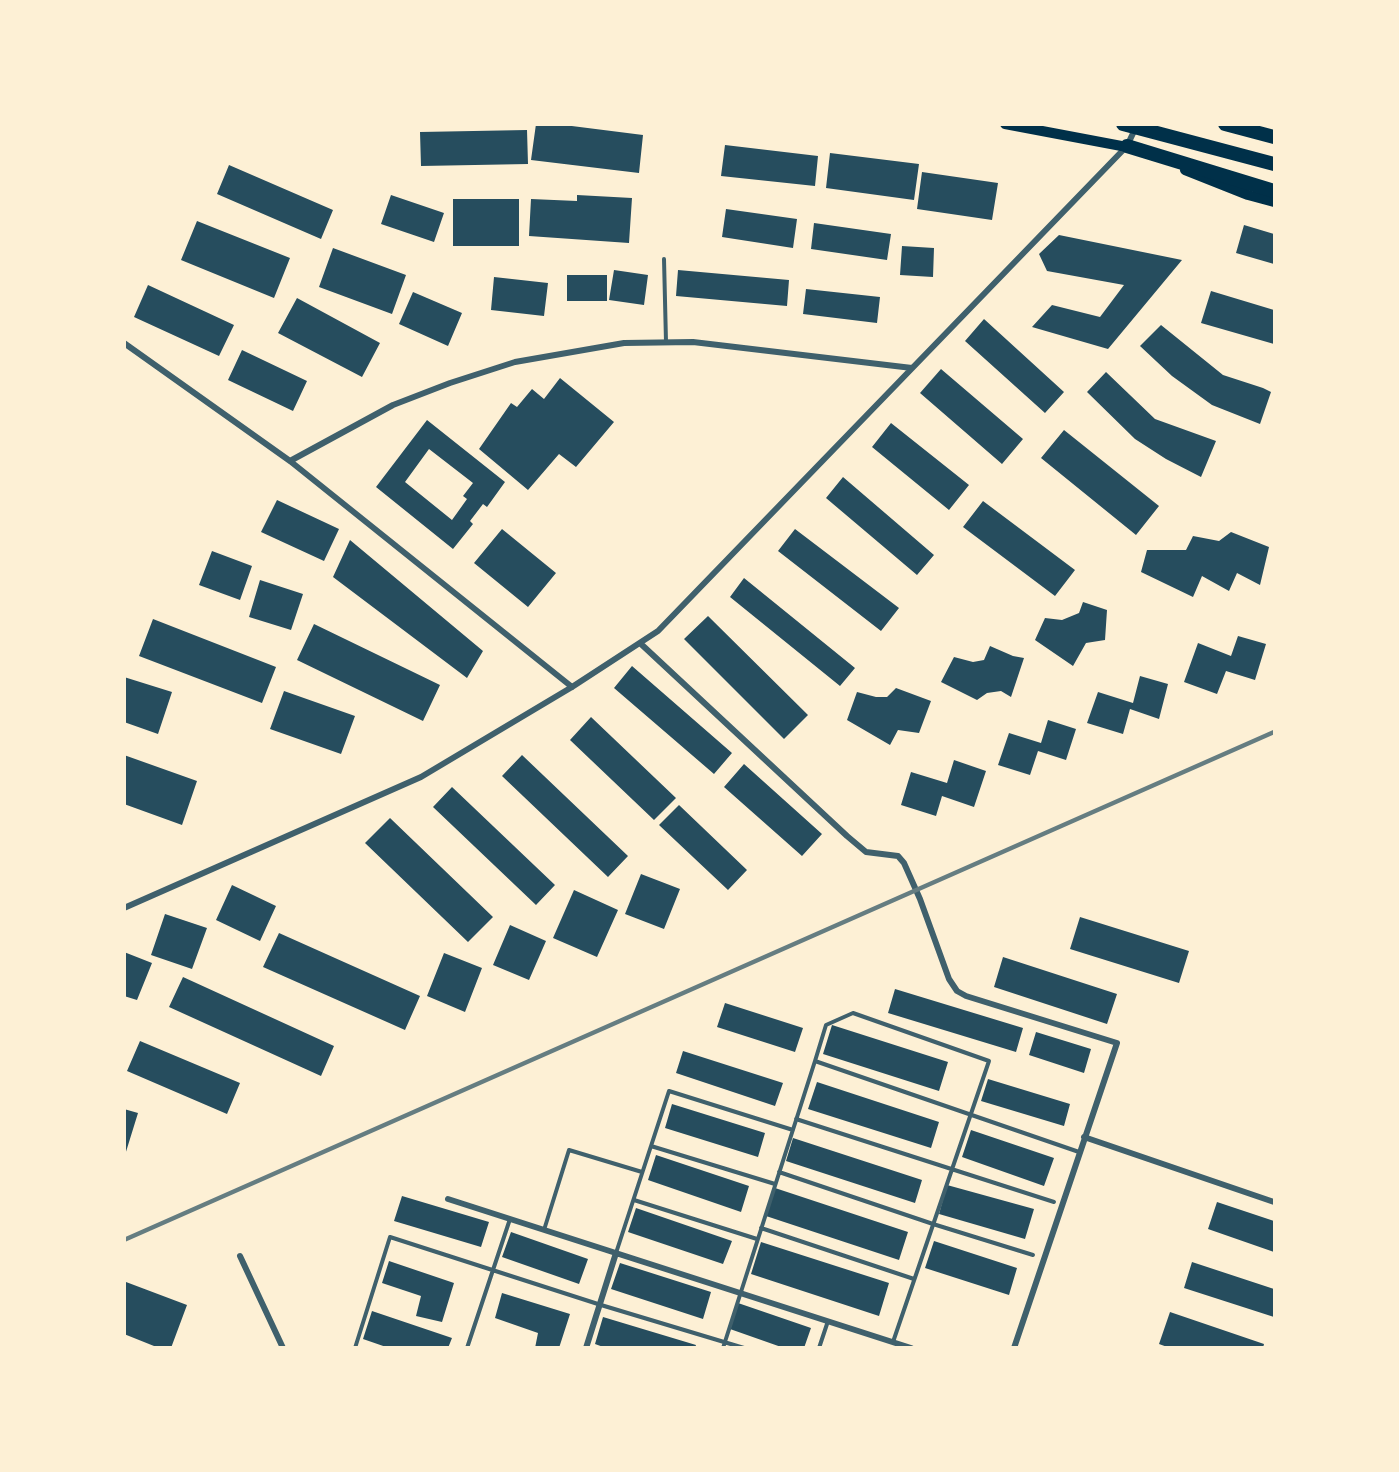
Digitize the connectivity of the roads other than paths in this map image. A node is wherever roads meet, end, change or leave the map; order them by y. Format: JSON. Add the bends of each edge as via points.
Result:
{"nodes":[{"id":1,"x":1005,"y":124,"type":"edge"},
{"id":2,"x":1123,"y":124,"type":"edge"},
{"id":3,"x":1138,"y":124,"type":"edge"},
{"id":4,"x":1225,"y":124,"type":"edge"},
{"id":5,"x":1275,"y":137,"type":"edge"},
{"id":6,"x":1127,"y":146,"type":"junction"},
{"id":7,"x":1275,"y":164,"type":"edge"},
{"id":8,"x":1275,"y":190,"type":"edge"},
{"id":9,"x":1275,"y":202,"type":"edge"},
{"id":10,"x":664,"y":259,"type":"dead end"},
{"id":11,"x":666,"y":342,"type":"junction"},
{"id":12,"x":124,"y":343,"type":"edge"},
{"id":13,"x":912,"y":368,"type":"junction"},
{"id":14,"x":290,"y":461,"type":"junction"},
{"id":15,"x":641,"y":644,"type":"junction"},
{"id":16,"x":572,"y":687,"type":"junction"},
{"id":17,"x":124,"y":908,"type":"edge"},
{"id":18,"x":815,"y":1061,"type":"junction"},
{"id":19,"x":970,"y":1114,"type":"junction"},
{"id":20,"x":796,"y":1119,"type":"junction"},
{"id":21,"x":793,"y":1130,"type":"junction"},
{"id":22,"x":1084,"y":1137,"type":"junction"},
{"id":23,"x":651,"y":1146,"type":"junction"},
{"id":24,"x":1079,"y":1152,"type":"junction"},
{"id":25,"x":952,"y":1169,"type":"junction"},
{"id":26,"x":642,"y":1172,"type":"junction"},
{"id":27,"x":779,"y":1172,"type":"junction"},
{"id":28,"x":775,"y":1184,"type":"junction"},
{"id":29,"x":448,"y":1199,"type":"dead end"},
{"id":30,"x":634,"y":1200,"type":"junction"},
{"id":31,"x":1054,"y":1202,"type":"dead end"},
{"id":32,"x":1275,"y":1202,"type":"edge"},
{"id":33,"x":510,"y":1219,"type":"junction"},
{"id":34,"x":933,"y":1224,"type":"junction"},
{"id":35,"x":760,"y":1228,"type":"junction"},
{"id":36,"x":544,"y":1230,"type":"junction"},
{"id":37,"x":757,"y":1239,"type":"junction"},
{"id":38,"x":616,"y":1254,"type":"junction"},
{"id":39,"x":1033,"y":1255,"type":"dead end"},
{"id":40,"x":240,"y":1256,"type":"dead end"},
{"id":41,"x":494,"y":1270,"type":"junction"},
{"id":42,"x":914,"y":1279,"type":"junction"},
{"id":43,"x":740,"y":1293,"type":"junction"},
{"id":44,"x":601,"y":1305,"type":"junction"},
{"id":45,"x":828,"y":1321,"type":"junction"},
{"id":46,"x":725,"y":1341,"type":"junction"},
{"id":47,"x":893,"y":1342,"type":"junction"},
{"id":48,"x":283,"y":1347,"type":"edge"},
{"id":49,"x":355,"y":1347,"type":"edge"},
{"id":50,"x":467,"y":1347,"type":"edge"},
{"id":51,"x":586,"y":1347,"type":"edge"},
{"id":52,"x":723,"y":1347,"type":"edge"},
{"id":53,"x":744,"y":1347,"type":"edge"},
{"id":54,"x":819,"y":1347,"type":"edge"},
{"id":55,"x":911,"y":1347,"type":"edge"},
{"id":56,"x":1014,"y":1347,"type":"edge"}],
"edges":[{"from":1,"to":6,"type":"main road"},
{"from":2,"to":7,"type":"highway"},
{"from":3,"to":6,"type":"street"},
{"from":4,"to":5,"type":"highway"},
{"from":6,"to":8,"type":"highway"},
{"from":6,"to":9,"type":"main road","via":[[1248,195]]},
{"from":6,"to":13,"type":"street"},
{"from":10,"to":11,"type":"lane"},
{"from":11,"to":13,"type":"street"},
{"from":11,"to":14,"type":"street","via":[[624,343],[515,362],[393,405]]},
{"from":12,"to":14,"type":"street"},
{"from":13,"to":15,"type":"street","via":[[666,623]]},
{"from":14,"to":16,"type":"street"},
{"from":15,"to":16,"type":"street"},
{"from":15,"to":22,"type":"street","via":[[866,852],[898,856],[917,890],[949,979],[957,991],[1117,1043]]},
{"from":16,"to":17,"type":"street","via":[[421,777]]},
{"from":18,"to":19,"type":"lane"},
{"from":18,"to":19,"type":"lane","via":[[826,1025],[853,1013],[989,1061]]},
{"from":18,"to":20,"type":"lane"},
{"from":19,"to":24,"type":"lane"},
{"from":19,"to":25,"type":"lane"},
{"from":20,"to":21,"type":"lane"},
{"from":20,"to":25,"type":"lane"},
{"from":21,"to":23,"type":"lane","via":[[669,1091]]},
{"from":21,"to":27,"type":"lane"},
{"from":22,"to":24,"type":"street"},
{"from":22,"to":32,"type":"street"},
{"from":23,"to":26,"type":"lane"},
{"from":23,"to":28,"type":"lane"},
{"from":24,"to":56,"type":"street"},
{"from":25,"to":31,"type":"lane"},
{"from":25,"to":34,"type":"lane"},
{"from":26,"to":30,"type":"lane"},
{"from":26,"to":36,"type":"lane","via":[[569,1150]]},
{"from":27,"to":28,"type":"lane"},
{"from":27,"to":34,"type":"lane"},
{"from":28,"to":35,"type":"lane"},
{"from":29,"to":33,"type":"street"},
{"from":30,"to":37,"type":"lane"},
{"from":30,"to":38,"type":"lane"},
{"from":33,"to":36,"type":"street"},
{"from":33,"to":41,"type":"lane"},
{"from":34,"to":39,"type":"lane"},
{"from":34,"to":42,"type":"lane"},
{"from":35,"to":37,"type":"lane"},
{"from":35,"to":42,"type":"lane"},
{"from":36,"to":38,"type":"street"},
{"from":37,"to":43,"type":"lane"},
{"from":38,"to":43,"type":"street"},
{"from":38,"to":44,"type":"street"},
{"from":40,"to":48,"type":"street"},
{"from":41,"to":44,"type":"lane"},
{"from":41,"to":49,"type":"lane","via":[[390,1237]]},
{"from":41,"to":50,"type":"lane"},
{"from":42,"to":47,"type":"lane"},
{"from":43,"to":45,"type":"street"},
{"from":43,"to":46,"type":"lane"},
{"from":44,"to":46,"type":"lane"},
{"from":44,"to":51,"type":"street"},
{"from":45,"to":47,"type":"street"},
{"from":45,"to":54,"type":"lane"},
{"from":46,"to":52,"type":"lane"},
{"from":46,"to":53,"type":"lane"},
{"from":47,"to":55,"type":"street"}]}
